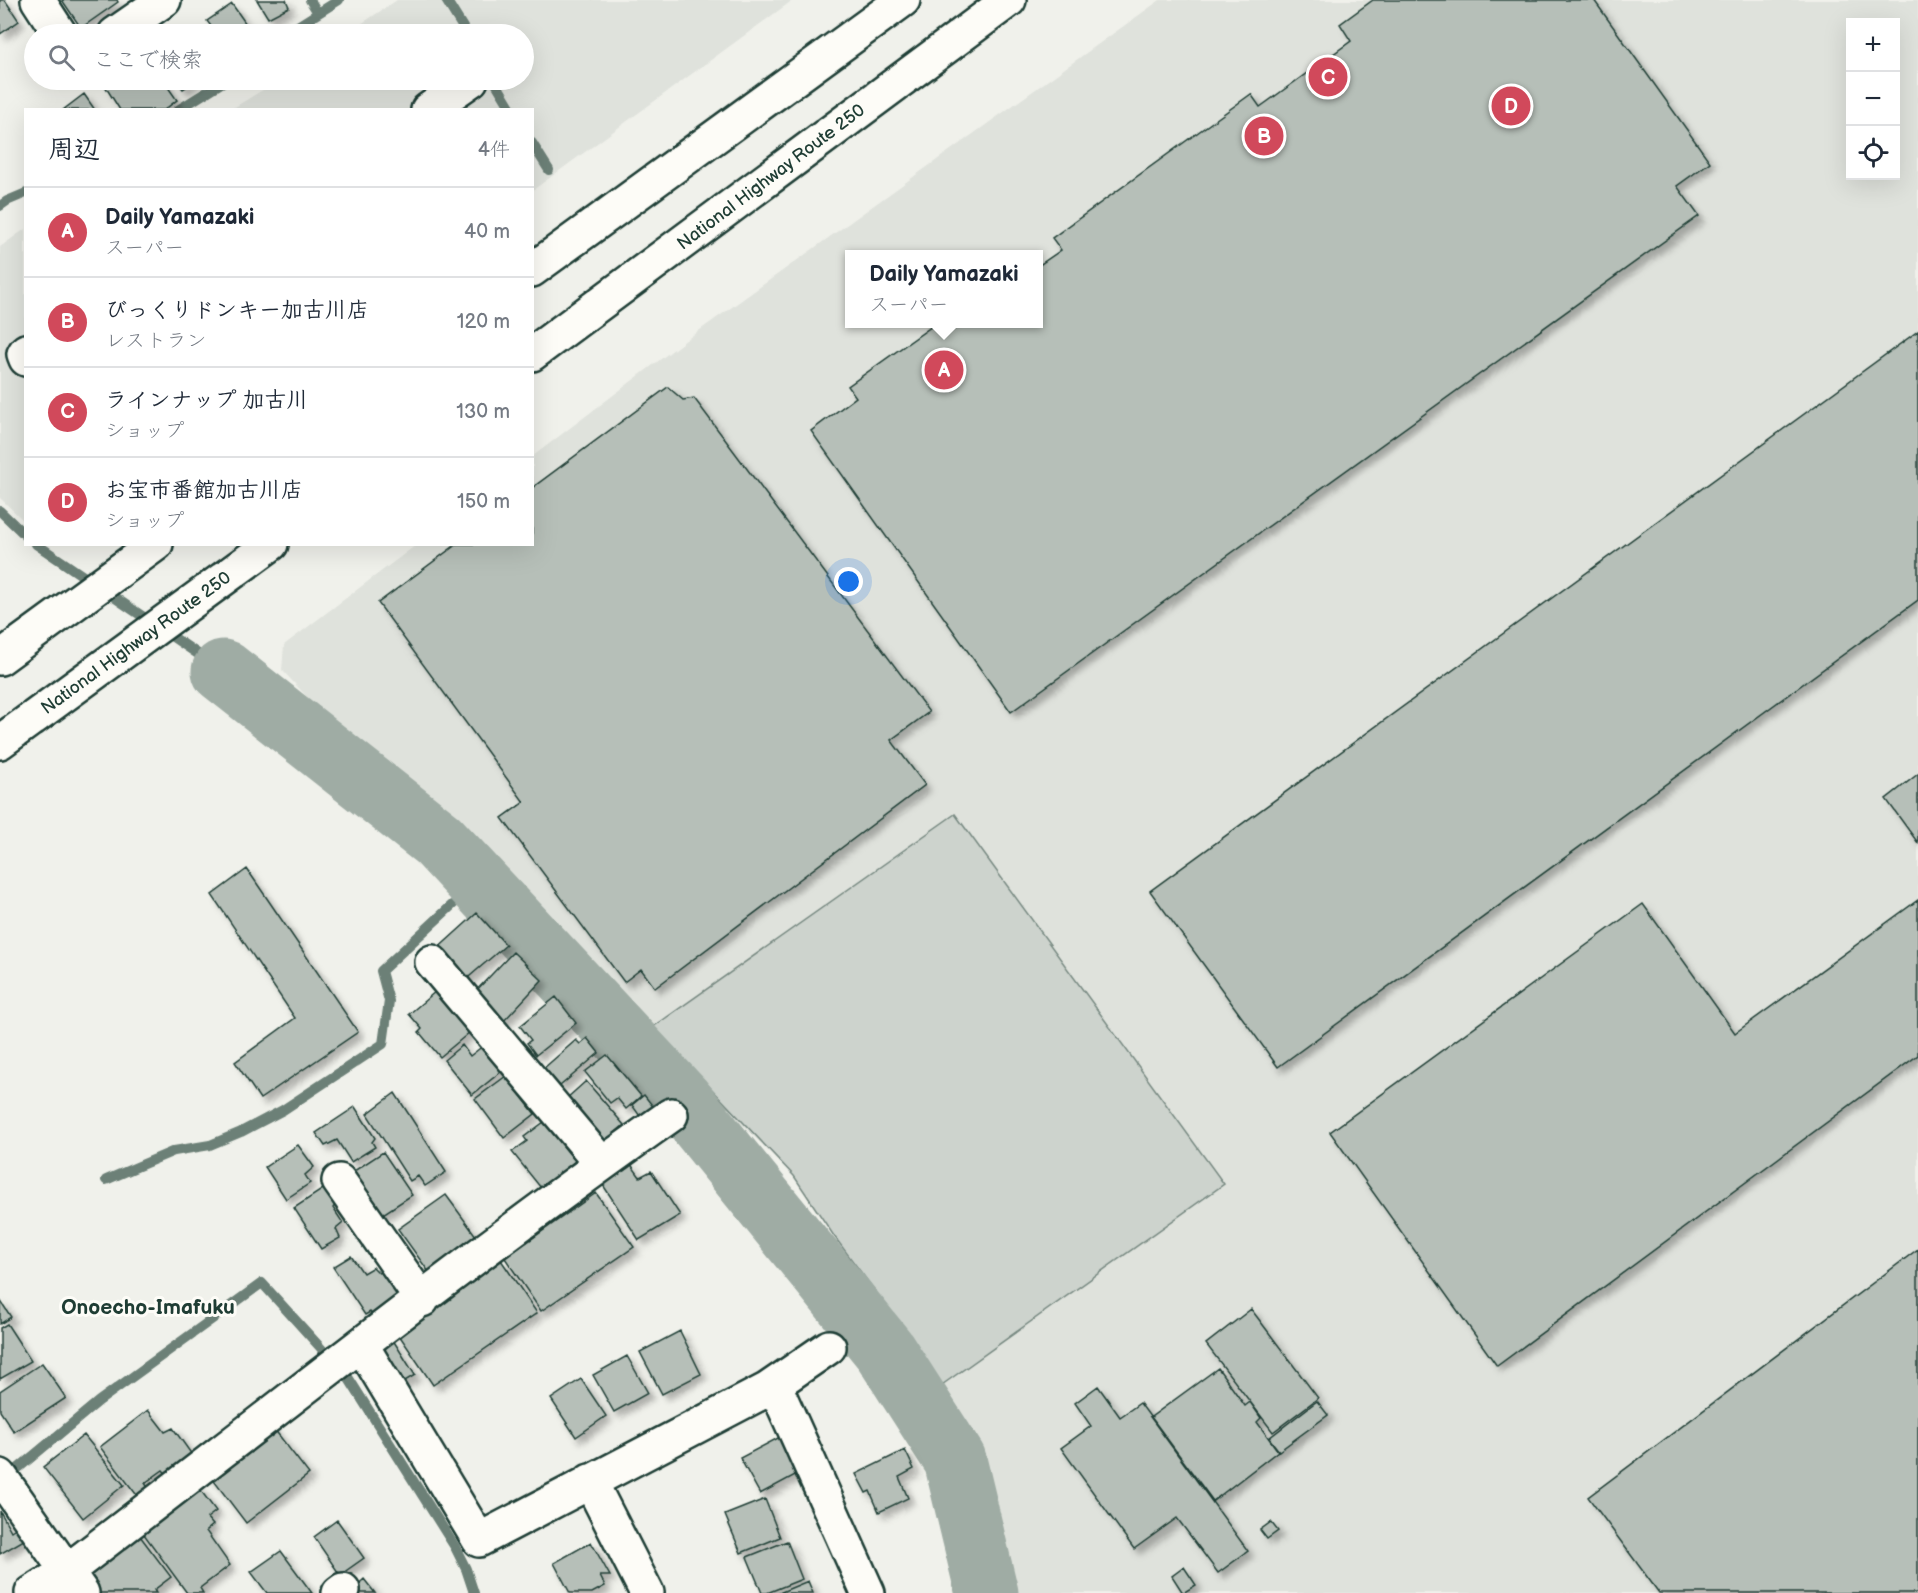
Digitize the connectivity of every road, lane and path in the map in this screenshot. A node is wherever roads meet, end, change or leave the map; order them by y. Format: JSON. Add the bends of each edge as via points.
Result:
{"nodes":[{"id":1,"x":38,"y":0,"type":"edge"},
{"id":2,"x":164,"y":0,"type":"edge"},
{"id":3,"x":903,"y":0,"type":"edge"},
{"id":4,"x":1009,"y":0,"type":"edge"},
{"id":5,"x":54,"y":24,"type":"edge"},
{"id":6,"x":129,"y":24,"type":"edge"},
{"id":7,"x":458,"y":92,"type":"edge"},
{"id":8,"x":431,"y":108,"type":"edge"},
{"id":9,"x":534,"y":269,"type":"edge"},
{"id":10,"x":534,"y":353,"type":"edge"},
{"id":11,"x":153,"y":546,"type":"edge"},
{"id":12,"x":268,"y":546,"type":"edge"},
{"id":13,"x":0,"y":658,"type":"edge"},
{"id":14,"x":0,"y":742,"type":"edge"},
{"id":15,"x":432,"y":962,"type":"dead end"},
{"id":16,"x":671,"y":1115,"type":"dead end"},
{"id":17,"x":602,"y":1164,"type":"junction"},
{"id":18,"x":339,"y":1180,"type":"dead end"},
{"id":19,"x":422,"y":1300,"type":"junction"},
{"id":20,"x":362,"y":1346,"type":"junction"},
{"id":21,"x":829,"y":1347,"type":"dead end"},
{"id":22,"x":768,"y":1389,"type":"junction"},
{"id":23,"x":0,"y":1476,"type":"edge"},
{"id":24,"x":590,"y":1481,"type":"junction"},
{"id":25,"x":74,"y":1582,"type":"edge"},
{"id":26,"x":32,"y":1593,"type":"edge"},
{"id":27,"x":647,"y":1593,"type":"edge"},
{"id":28,"x":868,"y":1593,"type":"edge"}],
"edges":[{"from":1,"to":5,"type":"main road"},
{"from":2,"to":6,"type":"main road"},
{"from":3,"to":9,"type":"main road"},
{"from":4,"to":10,"type":"main road","name":"National Highway Route 250"},
{"from":7,"to":8,"type":"main road"},
{"from":11,"to":13,"type":"main road"},
{"from":12,"to":14,"type":"main road","name":"National Highway Route 250"},
{"from":15,"to":17,"type":"main road"},
{"from":16,"to":17,"type":"main road"},
{"from":17,"to":19,"type":"main road"},
{"from":18,"to":19,"type":"main road"},
{"from":19,"to":20,"type":"main road"},
{"from":20,"to":24,"type":"main road","via":[[479,1540]]},
{"from":20,"to":25,"type":"main road"},
{"from":21,"to":22,"type":"main road"},
{"from":22,"to":24,"type":"main road"},
{"from":22,"to":28,"type":"main road","via":[[780,1397]]},
{"from":23,"to":25,"type":"main road"},
{"from":24,"to":27,"type":"main road"},
{"from":25,"to":26,"type":"main road"}]}
